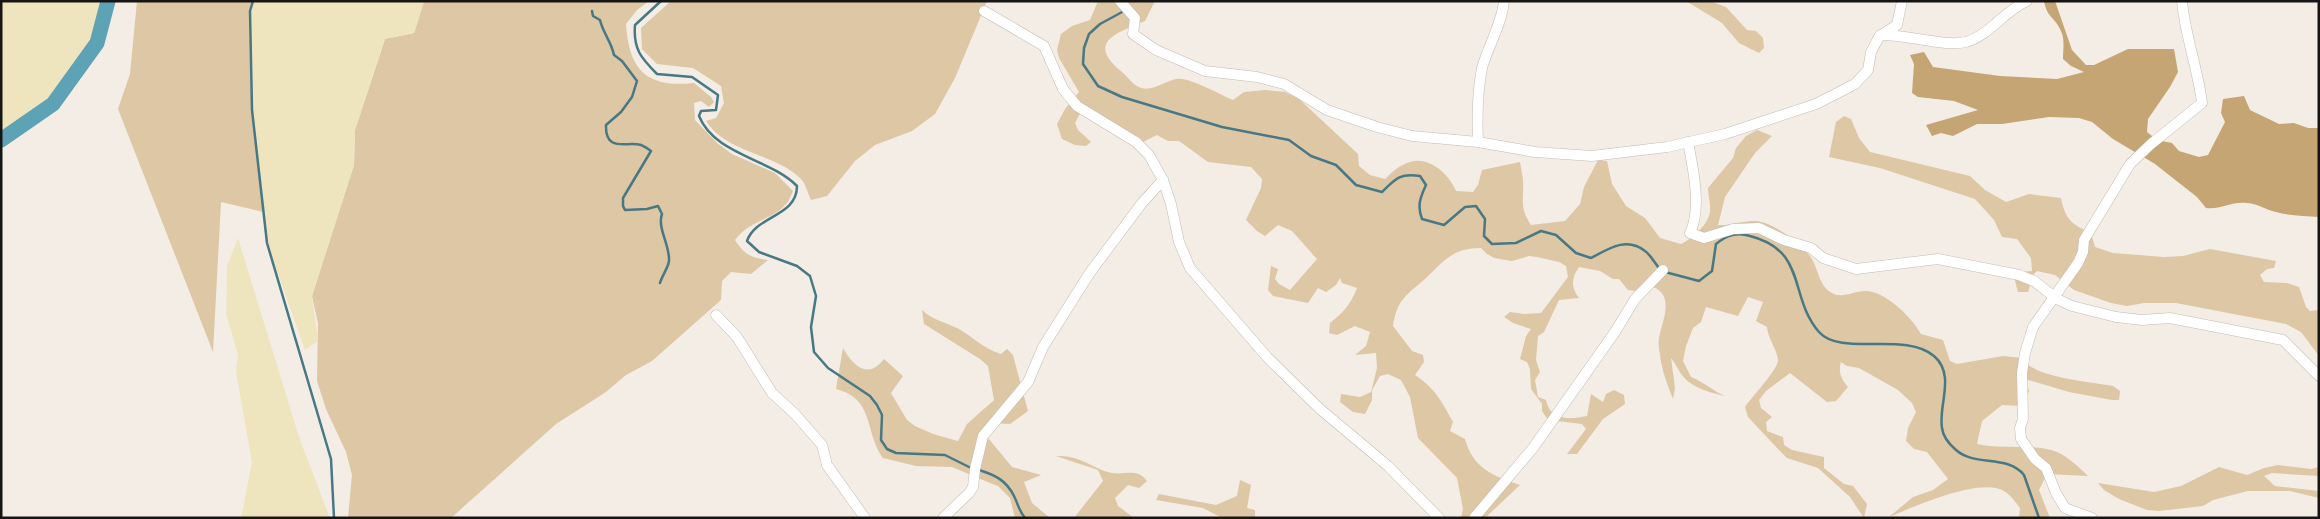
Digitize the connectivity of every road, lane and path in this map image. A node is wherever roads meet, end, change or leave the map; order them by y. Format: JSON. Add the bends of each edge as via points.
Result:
{"nodes":[{"id":1,"x":1120,"y":1,"type":"edge"},
{"id":2,"x":1504,"y":1,"type":"edge"},
{"id":3,"x":1902,"y":1,"type":"edge"},
{"id":4,"x":2027,"y":1,"type":"edge"},
{"id":5,"x":2182,"y":1,"type":"edge"},
{"id":6,"x":984,"y":11,"type":"dead end"},
{"id":7,"x":1880,"y":35,"type":"junction"},
{"id":8,"x":1478,"y":142,"type":"junction"},
{"id":9,"x":1688,"y":142,"type":"junction"},
{"id":10,"x":1163,"y":180,"type":"junction"},
{"id":11,"x":1662,"y":270,"type":"dead end"},
{"id":12,"x":2054,"y":296,"type":"junction"},
{"id":13,"x":716,"y":314,"type":"dead end"},
{"id":14,"x":2319,"y":376,"type":"edge"},
{"id":15,"x":865,"y":518,"type":"edge"},
{"id":16,"x":943,"y":518,"type":"edge"},
{"id":17,"x":1439,"y":518,"type":"edge"},
{"id":18,"x":1474,"y":518,"type":"edge"},
{"id":19,"x":2092,"y":518,"type":"edge"}],
"edges":[{"from":1,"to":8,"type":"street","via":[[1135,18],[1133,34],[1156,50],[1205,71],[1257,77],[1284,84],[1327,110],[1377,127],[1412,136]]},
{"from":2,"to":8,"type":"street","via":[[1482,68],[1476,105]]},
{"from":3,"to":7,"type":"street","via":[[1897,24]]},
{"from":4,"to":7,"type":"street","via":[[2016,6],[1980,36],[1964,42]]},
{"from":5,"to":12,"type":"street","via":[[2194,70],[2201,85],[2202,104],[2130,164],[2084,240],[2078,263]]},
{"from":6,"to":10,"type":"street","via":[[1044,46],[1063,89],[1077,106],[1136,142],[1149,155]]},
{"from":7,"to":9,"type":"street","via":[[1871,52],[1868,70],[1855,84],[1816,104],[1725,134]]},
{"from":8,"to":9,"type":"street","via":[[1535,152],[1592,156]]},
{"from":9,"to":12,"type":"street","via":[[1696,217],[1690,233],[1704,238],[1733,229],[1759,228],[1811,248],[1823,258],[1856,269],[1938,259],[2018,275],[2034,281]]},
{"from":10,"to":16,"type":"street","via":[[1089,274],[1043,347],[1028,382],[983,436],[973,487]]},
{"from":10,"to":17,"type":"street","via":[[1179,242],[1190,268],[1267,357],[1320,409],[1388,466]]},
{"from":11,"to":18,"type":"street","via":[[1635,299],[1533,448]]},
{"from":12,"to":14,"type":"street","via":[[2072,306],[2116,317],[2142,320],[2170,318],[2283,340]]},
{"from":12,"to":19,"type":"street","via":[[2033,327],[2024,352],[2021,439],[2046,468],[2065,508]]},
{"from":13,"to":15,"type":"street","via":[[737,337],[772,393],[796,414],[822,445],[826,465]]}]}
